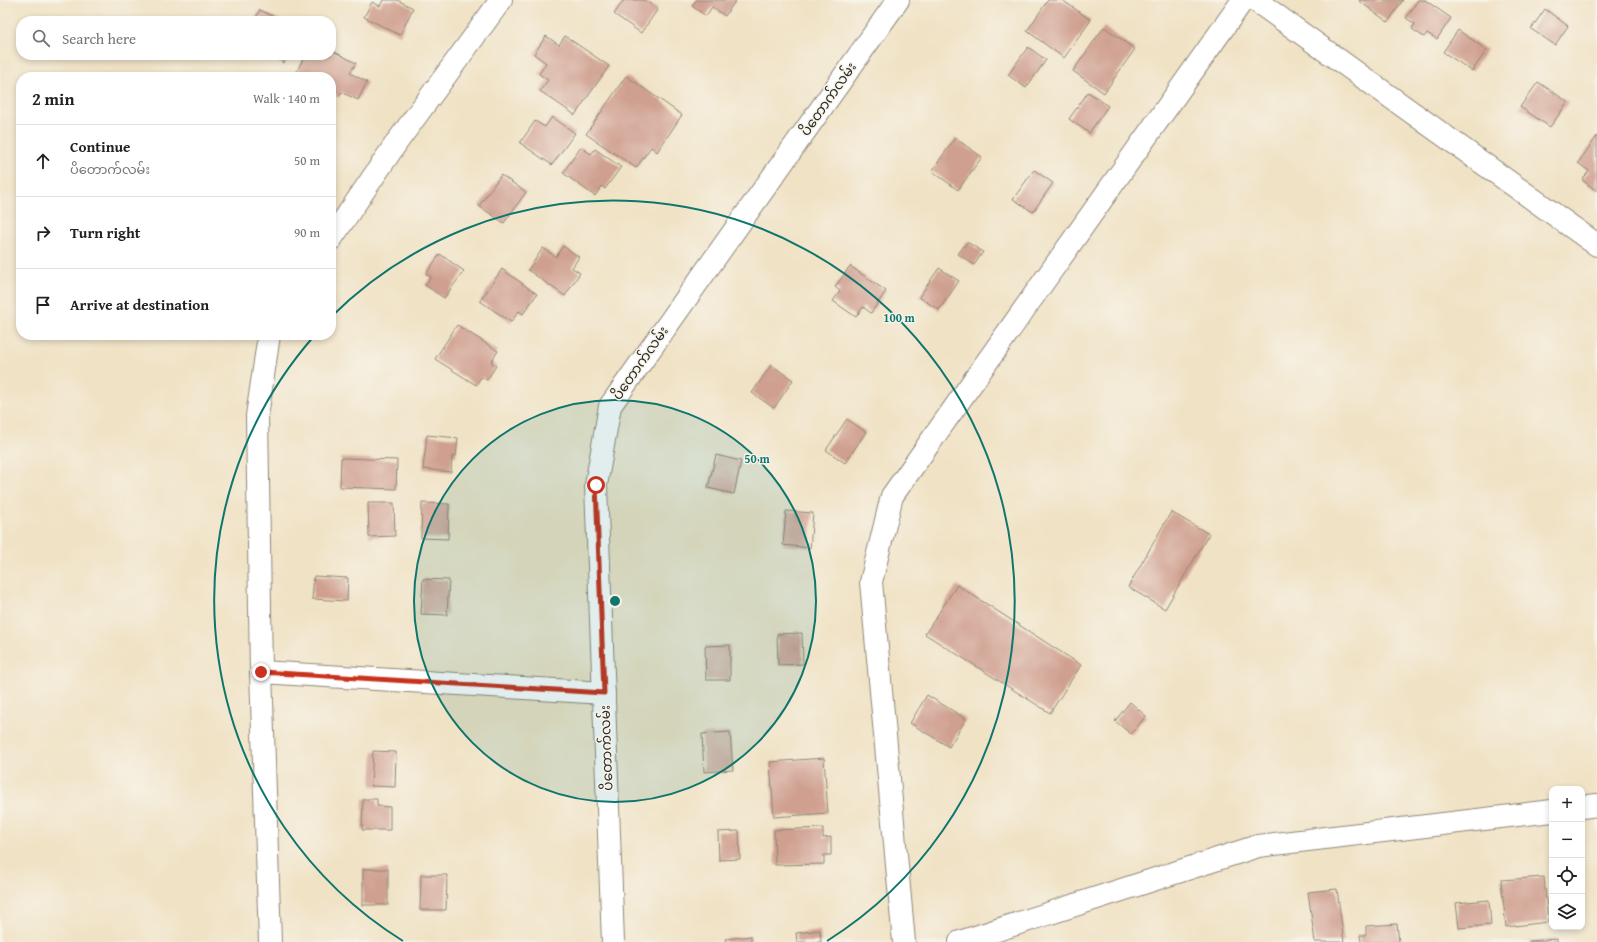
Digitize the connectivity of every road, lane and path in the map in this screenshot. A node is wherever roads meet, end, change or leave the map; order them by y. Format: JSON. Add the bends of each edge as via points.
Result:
{"nodes":[{"id":1,"x":501,"y":0,"type":"edge"},
{"id":2,"x":898,"y":0,"type":"edge"},
{"id":3,"x":1243,"y":0,"type":"edge"},
{"id":4,"x":1255,"y":0,"type":"edge"},
{"id":5,"x":336,"y":232,"type":"edge"},
{"id":6,"x":1597,"y":245,"type":"edge"},
{"id":7,"x":268,"y":340,"type":"edge"},
{"id":8,"x":261,"y":672,"type":"junction"},
{"id":9,"x":604,"y":693,"type":"junction"},
{"id":10,"x":1597,"y":805,"type":"edge"},
{"id":11,"x":1585,"y":807,"type":"edge"},
{"id":12,"x":1549,"y":810,"type":"edge"},
{"id":13,"x":270,"y":942,"type":"edge"},
{"id":14,"x":614,"y":942,"type":"edge"},
{"id":15,"x":904,"y":942,"type":"edge"},
{"id":16,"x":960,"y":942,"type":"edge"}],
"edges":[{"from":1,"to":5,"type":"street","via":[[397,142]]},
{"from":2,"to":9,"type":"street","name":"ပိတောက်လမ်း","via":[[610,406],[596,485]]},
{"from":3,"to":15,"type":"street","via":[[892,496],[871,582]]},
{"from":4,"to":6,"type":"street"},
{"from":7,"to":8,"type":"street","via":[[257,416]]},
{"from":8,"to":9,"type":"street"},
{"from":8,"to":13,"type":"street"},
{"from":9,"to":14,"type":"street","name":"ပိတောက်လမ်း"},
{"from":10,"to":11,"type":"street"},
{"from":12,"to":16,"type":"street","via":[[1258,846]]}]}
